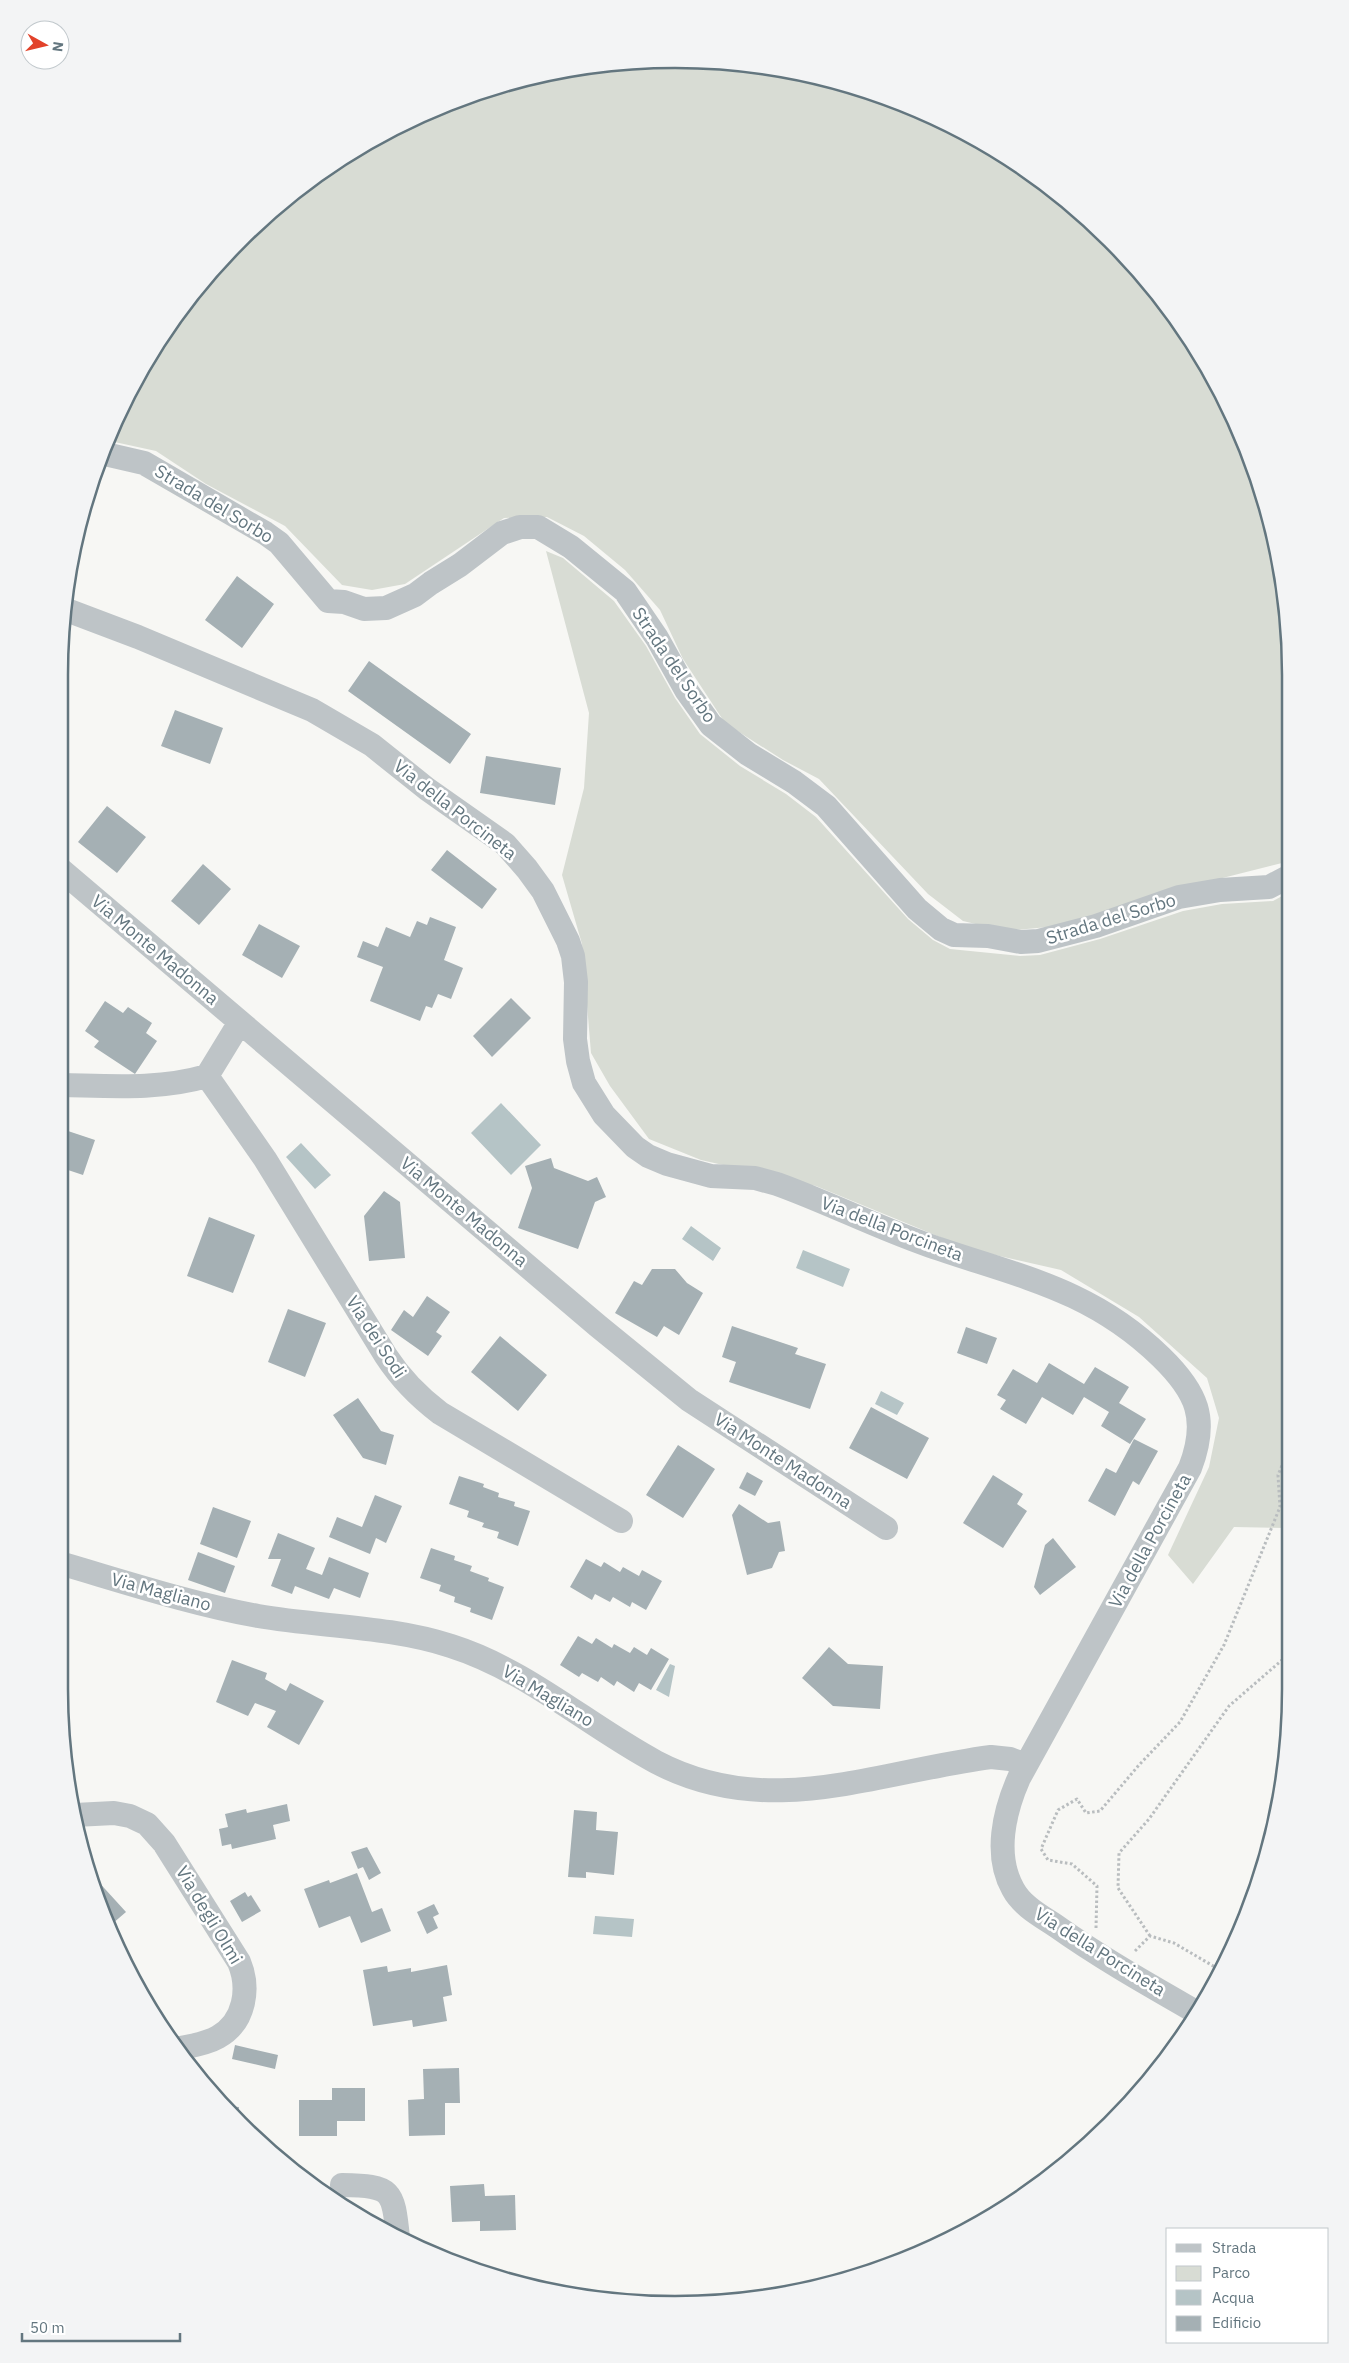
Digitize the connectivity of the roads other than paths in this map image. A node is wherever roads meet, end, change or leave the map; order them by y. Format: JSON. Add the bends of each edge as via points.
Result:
{"nodes":[{"id":1,"x":109,"y":455,"type":"edge"},
{"id":2,"x":71,"y":612,"type":"edge"},
{"id":3,"x":68,"y":876,"type":"edge"},
{"id":4,"x":1282,"y":880,"type":"edge"},
{"id":5,"x":240,"y":1022,"type":"junction"},
{"id":6,"x":207,"y":1076,"type":"junction"},
{"id":7,"x":68,"y":1085,"type":"edge"},
{"id":8,"x":621,"y":1521,"type":"dead end"},
{"id":9,"x":886,"y":1528,"type":"dead end"},
{"id":10,"x":68,"y":1565,"type":"edge"},
{"id":11,"x":1026,"y":1765,"type":"junction"},
{"id":12,"x":81,"y":1814,"type":"edge"},
{"id":13,"x":1190,"y":2008,"type":"edge"},
{"id":14,"x":185,"y":2047,"type":"edge"},
{"id":15,"x":342,"y":2185,"type":"dead end"},
{"id":16,"x":397,"y":2228,"type":"edge"}],
"edges":[{"from":1,"to":4,"type":"street","name":"Strada del Sorbo","via":[[144,463],[244,519],[279,543],[328,602],[344,602],[364,609],[386,608],[415,595],[502,533],[538,526],[571,547],[625,591],[711,725],[826,806],[917,909],[954,935],[1038,941],[1096,926],[1179,898],[1220,890],[1269,887]]},
{"from":2,"to":11,"type":"street","name":"Via della Porcineta","via":[[312,710],[372,746],[505,844],[543,891],[570,948],[576,982],[575,1039],[584,1082],[604,1115],[643,1152],[667,1164],[700,1174],[755,1178],[777,1184],[917,1241],[1056,1287],[1126,1327],[1180,1375],[1192,1392],[1199,1418],[1198,1442],[1190,1468]]},
{"from":3,"to":5,"type":"street","name":"Via Monte Madonna"},
{"from":5,"to":6,"type":"street"},
{"from":5,"to":9,"type":"street","name":"Via Monte Madonna","via":[[598,1326],[690,1400]]},
{"from":6,"to":7,"type":"street","via":[[154,1086]]},
{"from":6,"to":8,"type":"street","name":"Via dei Sodi","via":[[265,1159],[402,1379],[440,1413]]},
{"from":10,"to":11,"type":"street","name":"Via Magliano","via":[[236,1612],[404,1634],[452,1646],[527,1682],[656,1762],[728,1787],[803,1790],[991,1757]]},
{"from":11,"to":13,"type":"street","name":"Via della Porcineta","via":[[1009,1801],[1004,1828],[1003,1853],[1008,1878],[1016,1895],[1095,1953]]},
{"from":12,"to":14,"type":"street","name":"Via degli Olmi","via":[[114,1813],[147,1824],[164,1843],[239,1962],[245,1993],[240,2013],[223,2035]]},
{"from":15,"to":16,"type":"street","via":[[374,2186],[386,2192],[394,2206]]}]}
